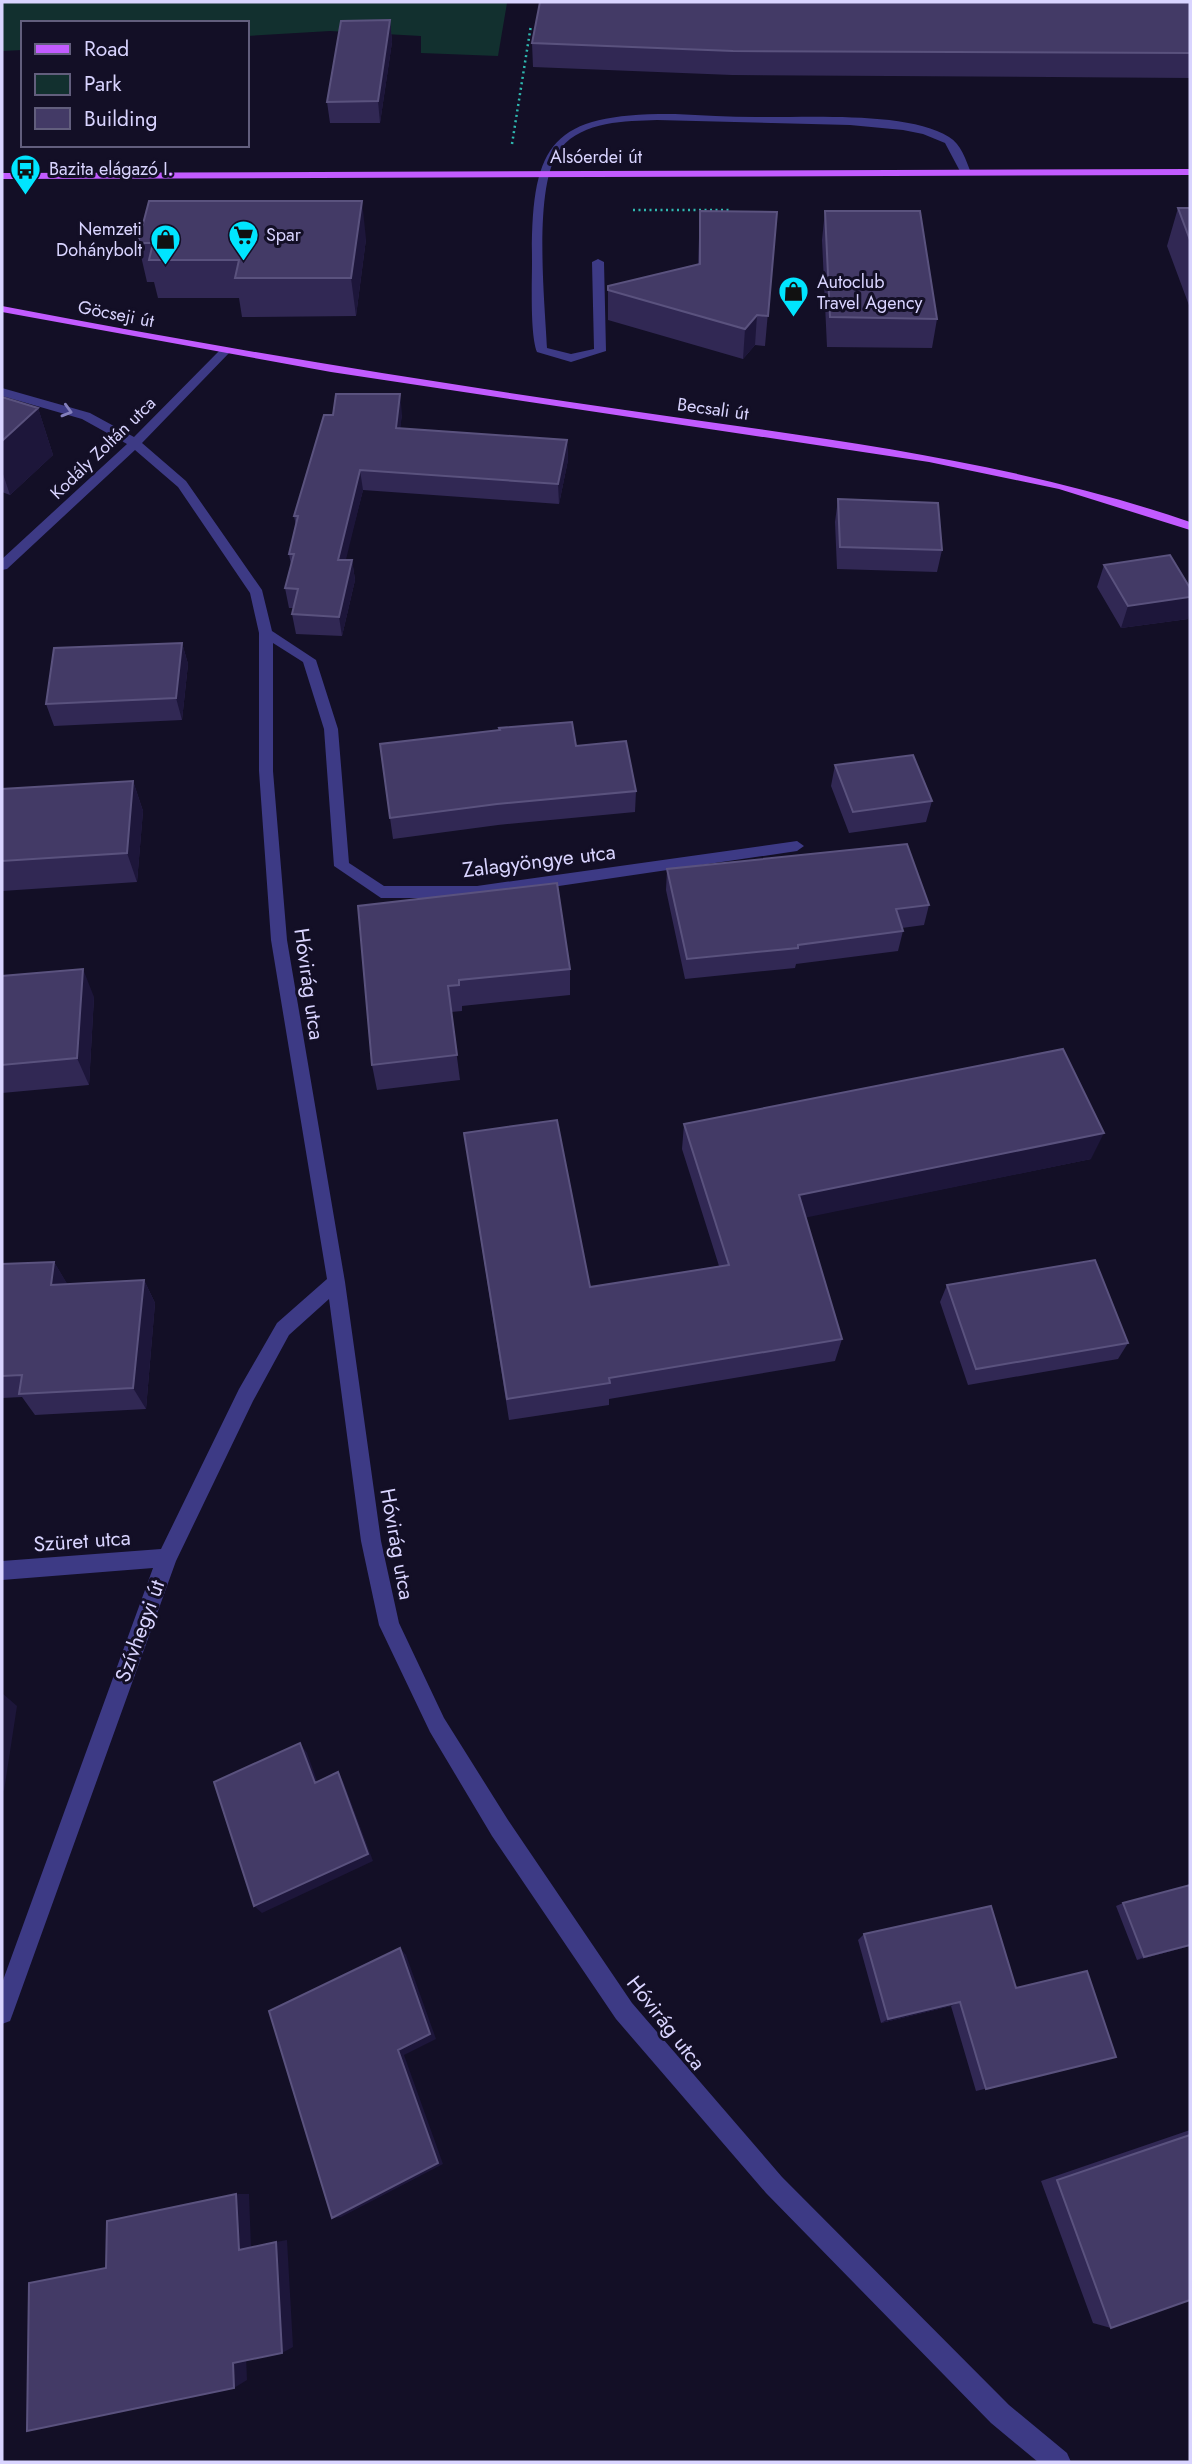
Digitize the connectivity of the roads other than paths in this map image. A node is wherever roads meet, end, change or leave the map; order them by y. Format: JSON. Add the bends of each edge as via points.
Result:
{"nodes":[{"id":1,"x":1190,"y":172,"type":"edge"},
{"id":2,"x":966,"y":173,"type":"junction"},
{"id":3,"x":543,"y":175,"type":"junction"},
{"id":4,"x":2,"y":176,"type":"edge"},
{"id":5,"x":598,"y":262,"type":"dead end"},
{"id":6,"x":2,"y":309,"type":"edge"},
{"id":7,"x":224,"y":352,"type":"junction"},
{"id":8,"x":2,"y":392,"type":"edge"},
{"id":9,"x":135,"y":443,"type":"junction"},
{"id":10,"x":1190,"y":526,"type":"edge"},
{"id":11,"x":2,"y":566,"type":"edge"},
{"id":12,"x":266,"y":634,"type":"junction"},
{"id":13,"x":797,"y":846,"type":"dead end"},
{"id":14,"x":336,"y":1282,"type":"junction"},
{"id":15,"x":167,"y":1558,"type":"junction"},
{"id":16,"x":2,"y":1570,"type":"edge"},
{"id":17,"x":2,"y":2012,"type":"edge"},
{"id":18,"x":1058,"y":2462,"type":"edge"}],
"edges":[{"from":1,"to":2,"type":"main road","name":"Alsóerdei út"},
{"from":2,"to":3,"type":"main road","name":"Alsóerdei út"},
{"from":2,"to":3,"type":"street","via":[[960,155],[946,139],[920,130],[857,122],[638,117],[600,123],[572,134],[555,149]]},
{"from":3,"to":4,"type":"main road","name":"Alsóerdei út"},
{"from":3,"to":5,"type":"street","via":[[539,206],[541,350],[571,358],[600,351]]},
{"from":6,"to":7,"type":"main road","name":"Göcseji út"},
{"from":7,"to":9,"type":"street","name":"Kodály Zoltán utca"},
{"from":7,"to":10,"type":"main road","name":"Becsali út","via":[[980,467],[1148,510]]},
{"from":8,"to":9,"type":"street","name":"Hóvirág utca","one_way":true,"via":[[86,416]]},
{"from":9,"to":11,"type":"street","name":"Kodály Zoltán utca"},
{"from":9,"to":12,"type":"street","name":"Hóvirág utca","via":[[182,484],[234,559],[257,593]]},
{"from":12,"to":13,"type":"street","name":"Zalagyöngye utca","via":[[309,660],[331,729],[342,866],[381,892],[477,892]]},
{"from":12,"to":14,"type":"street","name":"Hóvirág utca","via":[[266,771],[279,940]]},
{"from":14,"to":15,"type":"street","name":"Szívhegyi út","via":[[283,1329]]},
{"from":14,"to":18,"type":"street","name":"Hóvirág utca","via":[[371,1541],[389,1625],[437,1725],[500,1828],[624,2011],[699,2101],[774,2185],[990,2404]]},
{"from":15,"to":16,"type":"street","name":"Szüret utca"},
{"from":15,"to":17,"type":"street","name":"Szívhegyi út"}]}
